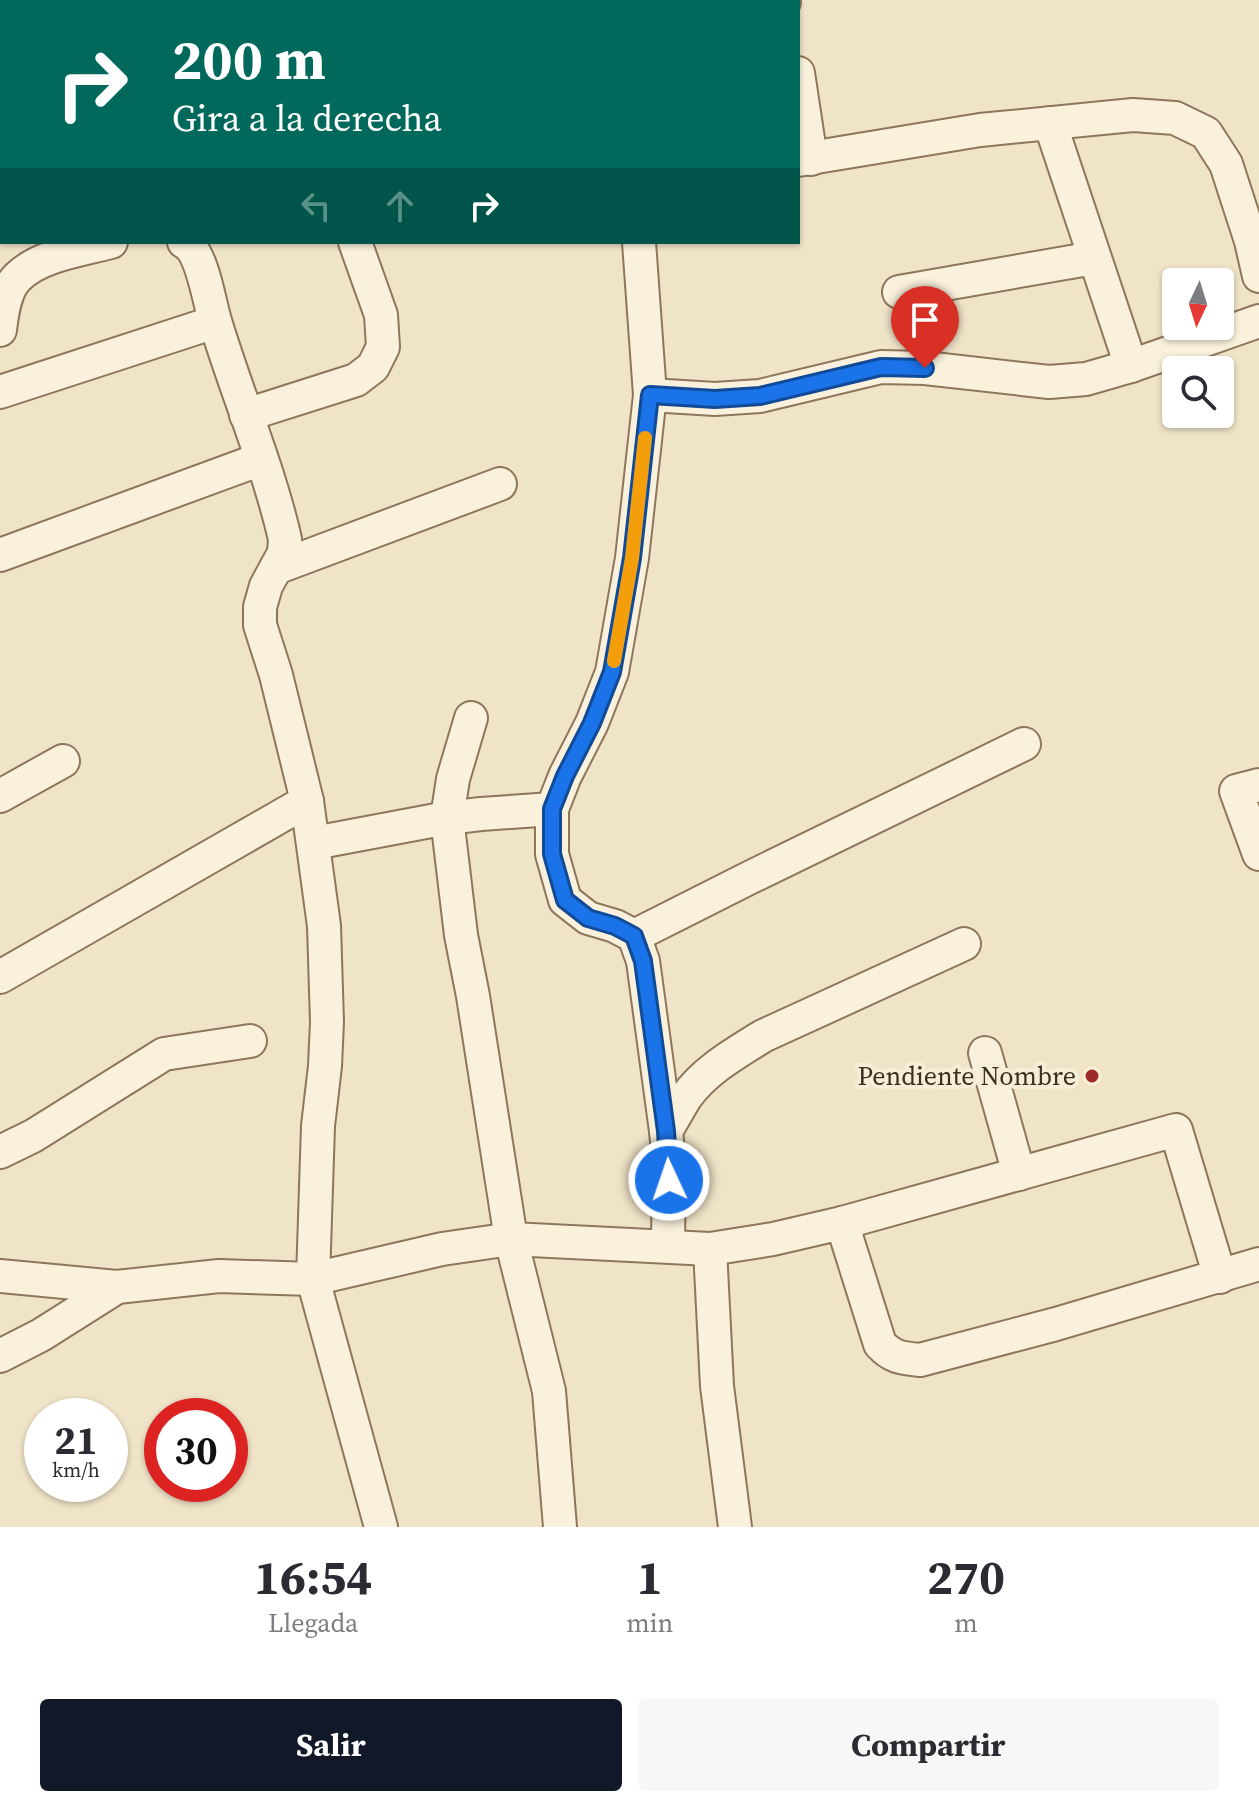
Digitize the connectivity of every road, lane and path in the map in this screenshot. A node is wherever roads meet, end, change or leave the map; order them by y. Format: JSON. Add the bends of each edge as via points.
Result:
{"nodes":[{"id":1,"x":800,"y":102,"type":"edge"},
{"id":2,"x":1050,"y":123,"type":"junction"},
{"id":3,"x":804,"y":159,"type":"edge"},
{"id":4,"x":103,"y":244,"type":"edge"},
{"id":5,"x":188,"y":244,"type":"edge"},
{"id":6,"x":356,"y":244,"type":"edge"},
{"id":7,"x":639,"y":244,"type":"edge"},
{"id":8,"x":1094,"y":258,"type":"junction"},
{"id":9,"x":1259,"y":276,"type":"edge"},
{"id":10,"x":899,"y":292,"type":"dead end"},
{"id":11,"x":1259,"y":321,"type":"edge"},
{"id":12,"x":215,"y":322,"type":"junction"},
{"id":13,"x":0,"y":330,"type":"edge"},
{"id":14,"x":1131,"y":366,"type":"junction"},
{"id":15,"x":0,"y":392,"type":"edge"},
{"id":16,"x":650,"y":395,"type":"junction"},
{"id":17,"x":246,"y":415,"type":"junction"},
{"id":18,"x":261,"y":459,"type":"junction"},
{"id":19,"x":500,"y":484,"type":"dead end"},
{"id":20,"x":0,"y":555,"type":"edge"},
{"id":21,"x":276,"y":568,"type":"junction"},
{"id":22,"x":471,"y":718,"type":"dead end"},
{"id":23,"x":1024,"y":744,"type":"dead end"},
{"id":24,"x":63,"y":761,"type":"dead end"},
{"id":25,"x":1259,"y":785,"type":"edge"},
{"id":26,"x":0,"y":796,"type":"edge"},
{"id":27,"x":307,"y":801,"type":"junction"},
{"id":28,"x":552,"y":809,"type":"junction"},
{"id":29,"x":447,"y":818,"type":"junction"},
{"id":30,"x":314,"y":843,"type":"junction"},
{"id":31,"x":1259,"y":854,"type":"edge"},
{"id":32,"x":634,"y":936,"type":"junction"},
{"id":33,"x":964,"y":944,"type":"dead end"},
{"id":34,"x":0,"y":977,"type":"edge"},
{"id":35,"x":250,"y":1041,"type":"dead end"},
{"id":36,"x":985,"y":1053,"type":"dead end"},
{"id":37,"x":666,"y":1131,"type":"junction"},
{"id":38,"x":0,"y":1152,"type":"edge"},
{"id":39,"x":1019,"y":1174,"type":"junction"},
{"id":40,"x":842,"y":1223,"type":"junction"},
{"id":41,"x":511,"y":1239,"type":"junction"},
{"id":42,"x":668,"y":1246,"type":"junction"},
{"id":43,"x":710,"y":1249,"type":"junction"},
{"id":44,"x":1259,"y":1264,"type":"edge"},
{"id":45,"x":0,"y":1276,"type":"edge"},
{"id":46,"x":1220,"y":1277,"type":"junction"},
{"id":47,"x":313,"y":1279,"type":"junction"},
{"id":48,"x":117,"y":1287,"type":"junction"},
{"id":49,"x":0,"y":1356,"type":"edge"},
{"id":50,"x":380,"y":1527,"type":"edge"},
{"id":51,"x":560,"y":1527,"type":"edge"},
{"id":52,"x":735,"y":1527,"type":"edge"}],
"edges":[{"from":1,"to":3,"type":"street"},
{"from":2,"to":3,"type":"street"},
{"from":2,"to":8,"type":"street"},
{"from":2,"to":9,"type":"street","via":[[1133,115],[1175,118],[1206,133],[1226,164]]},
{"from":4,"to":13,"type":"street","via":[[39,261],[15,278]]},
{"from":5,"to":12,"type":"street","via":[[202,271]]},
{"from":6,"to":17,"type":"street","via":[[381,315],[383,347],[373,367],[356,380]]},
{"from":7,"to":16,"type":"street"},
{"from":8,"to":10,"type":"street"},
{"from":8,"to":14,"type":"street"},
{"from":11,"to":14,"type":"street"},
{"from":12,"to":15,"type":"street"},
{"from":12,"to":17,"type":"street"},
{"from":14,"to":16,"type":"street","via":[[1086,379],[1049,382],[881,367],[760,396]]},
{"from":16,"to":28,"type":"street","via":[[632,558],[612,672]]},
{"from":17,"to":18,"type":"street"},
{"from":18,"to":20,"type":"street"},
{"from":18,"to":21,"type":"street","via":[[285,539]]},
{"from":19,"to":21,"type":"street"},
{"from":21,"to":27,"type":"street","via":[[260,607],[260,625]]},
{"from":22,"to":29,"type":"street"},
{"from":23,"to":32,"type":"street"},
{"from":24,"to":26,"type":"street"},
{"from":25,"to":31,"type":"street","via":[[1236,791]]},
{"from":27,"to":30,"type":"street"},
{"from":27,"to":34,"type":"street"},
{"from":28,"to":29,"type":"street"},
{"from":28,"to":32,"type":"street","via":[[552,854],[565,900],[588,918]]},
{"from":29,"to":30,"type":"street"},
{"from":29,"to":41,"type":"street"},
{"from":30,"to":47,"type":"street","via":[[327,1022]]},
{"from":32,"to":37,"type":"street","via":[[643,961]]},
{"from":33,"to":37,"type":"street","via":[[734,1054],[688,1095]]},
{"from":35,"to":38,"type":"street","via":[[164,1054]]},
{"from":36,"to":39,"type":"street"},
{"from":37,"to":42,"type":"street"},
{"from":39,"to":40,"type":"street"},
{"from":39,"to":46,"type":"street","via":[[1176,1130]]},
{"from":40,"to":43,"type":"street"},
{"from":40,"to":46,"type":"street","via":[[880,1344],[902,1358],[920,1360]]},
{"from":41,"to":42,"type":"street"},
{"from":41,"to":47,"type":"street"},
{"from":41,"to":51,"type":"street","via":[[549,1391]]},
{"from":42,"to":43,"type":"street"},
{"from":43,"to":52,"type":"street","via":[[717,1386]]},
{"from":44,"to":46,"type":"street"},
{"from":45,"to":48,"type":"street"},
{"from":47,"to":48,"type":"street","via":[[219,1276]]},
{"from":47,"to":50,"type":"street"},
{"from":48,"to":49,"type":"street"}]}
